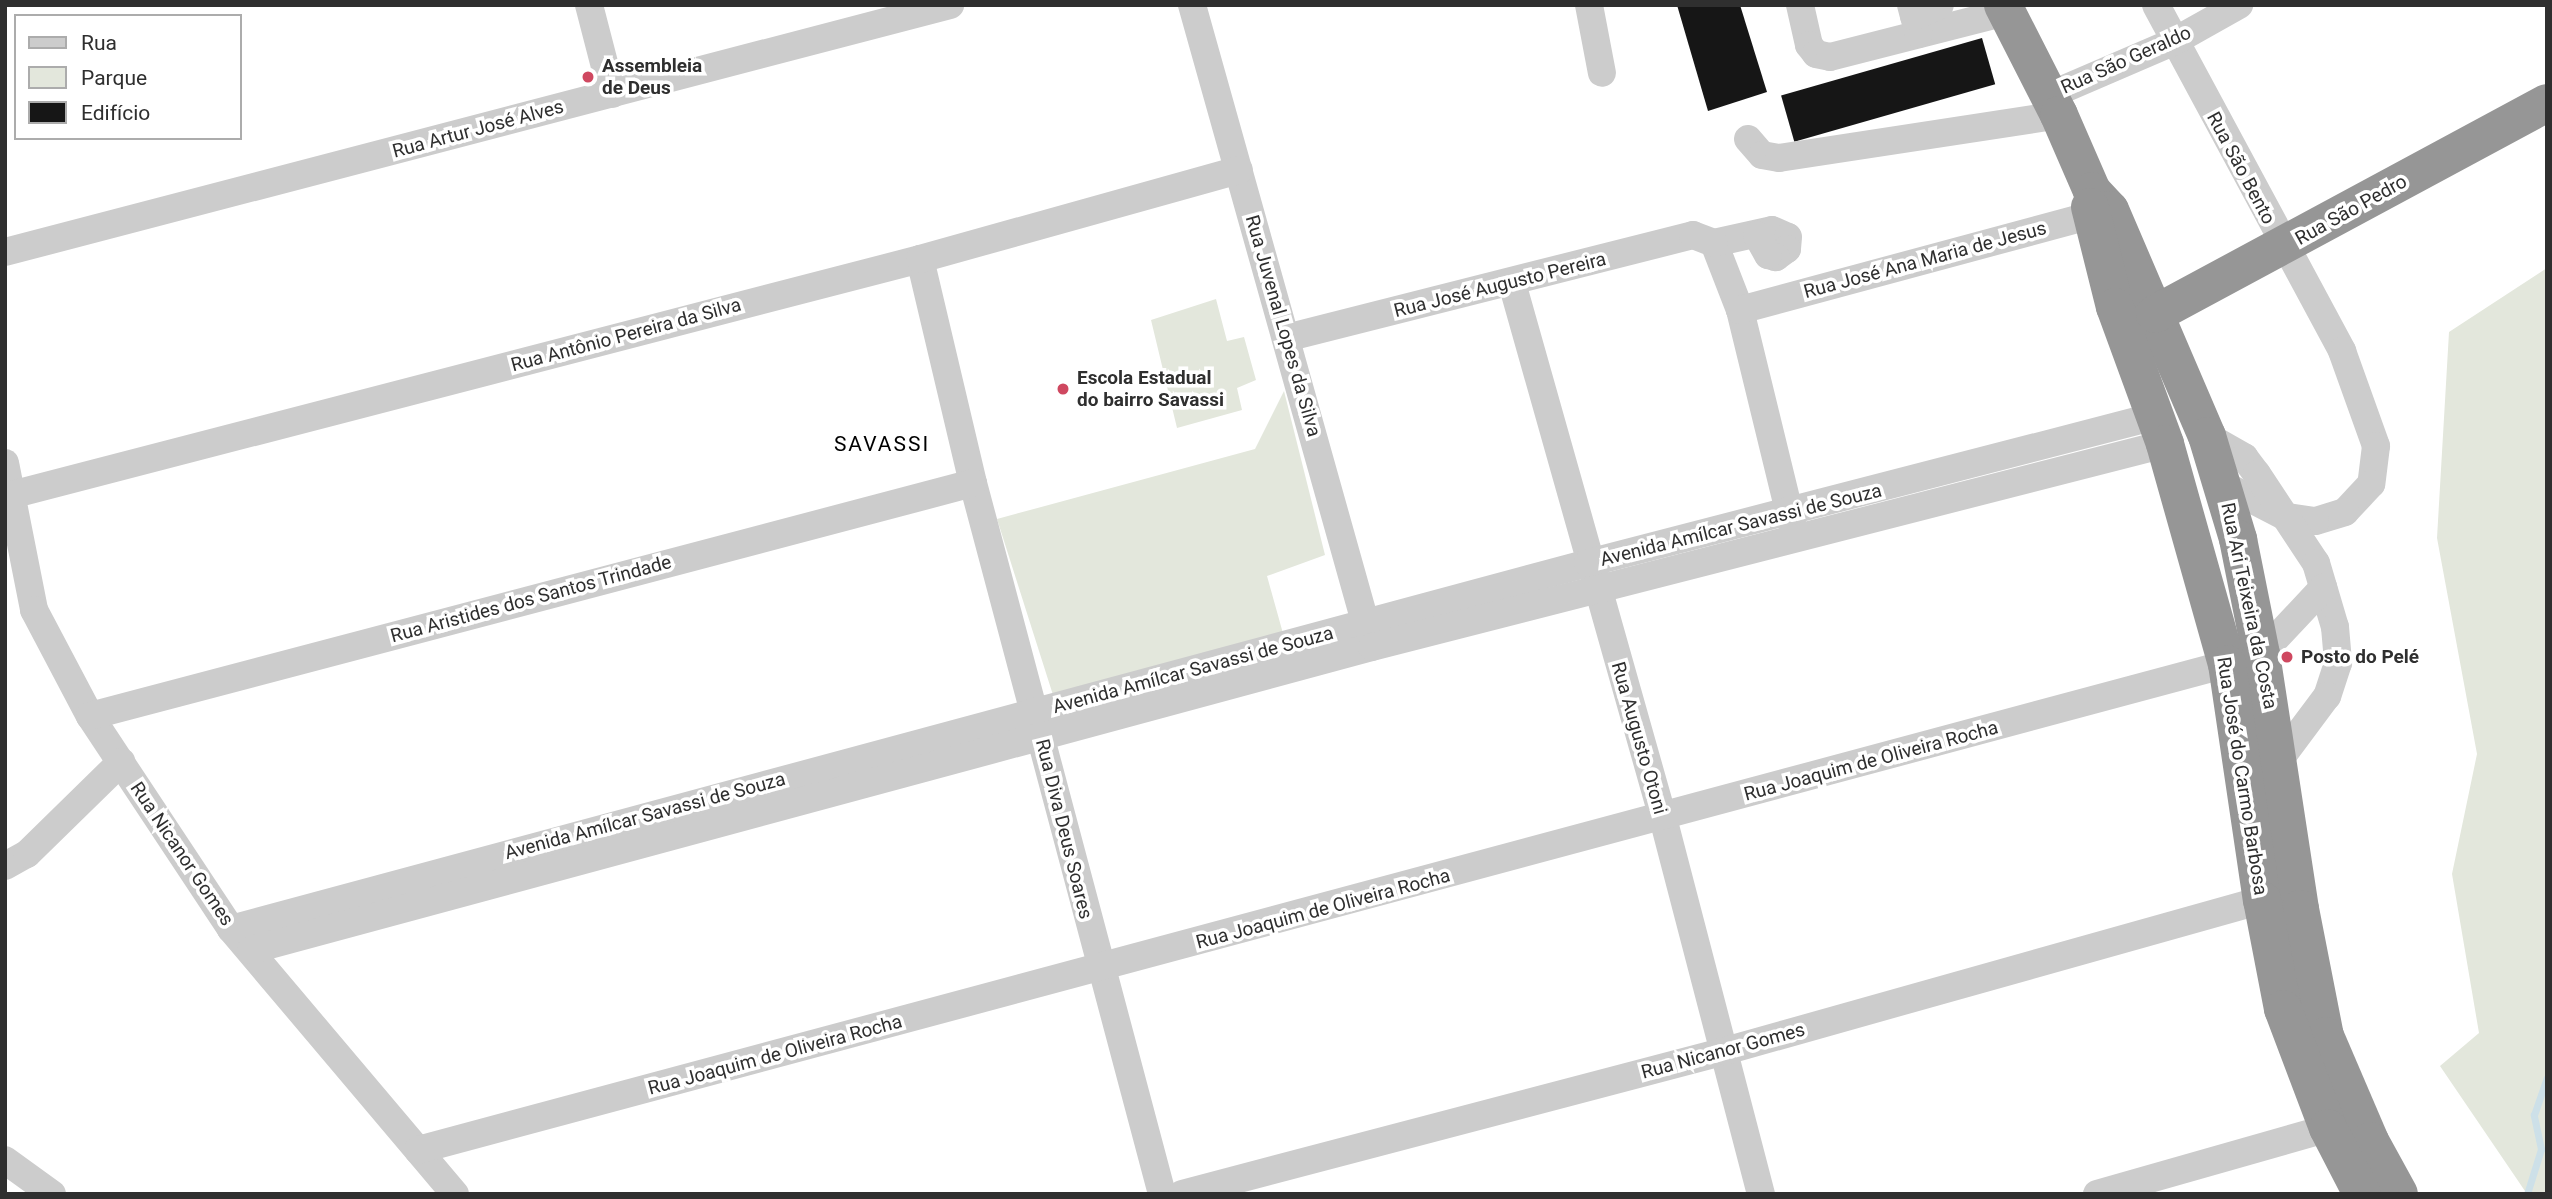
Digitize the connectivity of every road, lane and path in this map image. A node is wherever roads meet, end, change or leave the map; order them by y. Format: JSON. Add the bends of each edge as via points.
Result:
{"nodes":[{"id":1,"x":590,"y":5,"type":"edge"},
{"id":2,"x":950,"y":5,"type":"edge"},
{"id":3,"x":1192,"y":5,"type":"edge"},
{"id":4,"x":1589,"y":5,"type":"edge"},
{"id":5,"x":1800,"y":5,"type":"edge"},
{"id":6,"x":1940,"y":5,"type":"edge"},
{"id":7,"x":2156,"y":5,"type":"edge"},
{"id":8,"x":2239,"y":5,"type":"edge"},
{"id":9,"x":2005,"y":9,"type":"edge"},
{"id":10,"x":1915,"y":19,"type":"edge"},
{"id":11,"x":2173,"y":42,"type":"junction"},
{"id":12,"x":1602,"y":73,"type":"dead end"},
{"id":13,"x":612,"y":94,"type":"junction"},
{"id":14,"x":2547,"y":103,"type":"edge"},
{"id":15,"x":2055,"y":105,"type":"junction"},
{"id":16,"x":1748,"y":139,"type":"dead end"},
{"id":17,"x":1239,"y":170,"type":"junction"},
{"id":18,"x":2097,"y":206,"type":"junction"},
{"id":19,"x":1757,"y":234,"type":"dead end"},
{"id":20,"x":1714,"y":243,"type":"junction"},
{"id":21,"x":2284,"y":246,"type":"junction"},
{"id":22,"x":5,"y":252,"type":"edge"},
{"id":23,"x":920,"y":259,"type":"junction"},
{"id":24,"x":1512,"y":283,"type":"junction"},
{"id":25,"x":1740,"y":310,"type":"junction"},
{"id":26,"x":2155,"y":314,"type":"junction"},
{"id":27,"x":1286,"y":338,"type":"junction"},
{"id":28,"x":2161,"y":430,"type":"junction"},
{"id":29,"x":2207,"y":436,"type":"junction"},
{"id":30,"x":5,"y":463,"type":"edge"},
{"id":31,"x":973,"y":483,"type":"junction"},
{"id":32,"x":2222,"y":484,"type":"junction"},
{"id":33,"x":11,"y":495,"type":"junction"},
{"id":34,"x":2286,"y":517,"type":"junction"},
{"id":35,"x":1792,"y":525,"type":"junction"},
{"id":36,"x":1588,"y":563,"type":"junction"},
{"id":37,"x":2323,"y":588,"type":"junction"},
{"id":38,"x":5,"y":589,"type":"edge"},
{"id":39,"x":1596,"y":590,"type":"junction"},
{"id":40,"x":34,"y":610,"type":"junction"},
{"id":41,"x":1369,"y":636,"type":"junction"},
{"id":42,"x":2244,"y":659,"type":"junction"},
{"id":43,"x":90,"y":716,"type":"junction"},
{"id":44,"x":1038,"y":723,"type":"junction"},
{"id":45,"x":2280,"y":760,"type":"junction"},
{"id":46,"x":121,"y":762,"type":"junction"},
{"id":47,"x":1663,"y":818,"type":"junction"},
{"id":48,"x":5,"y":866,"type":"edge"},
{"id":49,"x":2262,"y":900,"type":"junction"},
{"id":50,"x":231,"y":929,"type":"junction"},
{"id":51,"x":251,"y":950,"type":"junction"},
{"id":52,"x":1099,"y":969,"type":"junction"},
{"id":53,"x":1725,"y":1051,"type":"junction"},
{"id":54,"x":2328,"y":1128,"type":"junction"},
{"id":55,"x":418,"y":1150,"type":"junction"},
{"id":56,"x":5,"y":1160,"type":"edge"},
{"id":57,"x":52,"y":1194,"type":"edge"},
{"id":58,"x":455,"y":1194,"type":"edge"},
{"id":59,"x":1162,"y":1194,"type":"edge"},
{"id":60,"x":1182,"y":1194,"type":"edge"},
{"id":61,"x":1761,"y":1194,"type":"edge"},
{"id":62,"x":2097,"y":1194,"type":"edge"},
{"id":63,"x":2362,"y":1194,"type":"edge"},
{"id":64,"x":2399,"y":1194,"type":"edge"}],
"edges":[{"from":1,"to":13,"type":"street"},
{"from":2,"to":13,"type":"street","name":"Rua Artur José Alves"},
{"from":3,"to":17,"type":"street","name":"Rua Juvenal Lopes da Silva"},
{"from":4,"to":12,"type":"street"},
{"from":5,"to":10,"type":"street","via":[[1809,45],[1816,54],[1830,57]]},
{"from":6,"to":10,"type":"street"},
{"from":7,"to":11,"type":"street","name":"Rua São Bento"},
{"from":8,"to":11,"type":"street","name":"Rua São Geraldo"},
{"from":9,"to":10,"type":"street"},
{"from":9,"to":15,"type":"highway","name":"Rua Ari Teixeira da Costa"},
{"from":11,"to":15,"type":"street","name":"Rua São Geraldo"},
{"from":11,"to":21,"type":"street","name":"Rua São Bento"},
{"from":13,"to":22,"type":"street","name":"Rua Artur José Alves"},
{"from":14,"to":21,"type":"highway","name":"Rua São Pedro"},
{"from":15,"to":16,"type":"street","name":"Rua São Geraldo","via":[[1779,158],[1762,155]]},
{"from":15,"to":18,"type":"highway","name":"Rua Ari Teixeira da Costa"},
{"from":17,"to":23,"type":"street","name":"Rua Antônio Pereira da Silva"},
{"from":17,"to":27,"type":"street","name":"Rua Juvenal Lopes da Silva"},
{"from":18,"to":25,"type":"street","name":"Rua José Ana Maria de Jesus"},
{"from":18,"to":26,"type":"highway","name":"Rua Ari Teixeira da Costa"},
{"from":18,"to":28,"type":"highway","name":"Rua José do Carmo Barbosa","via":[[2115,307]]},
{"from":19,"to":20,"type":"street"},
{"from":20,"to":24,"type":"street","name":"Rua José Augusto Pereira","via":[[1693,235]]},
{"from":20,"to":25,"type":"street"},
{"from":21,"to":26,"type":"highway","name":"Rua São Pedro"},
{"from":21,"to":34,"type":"street","name":"Rua São Bento","via":[[2342,351],[2376,446],[2371,484],[2345,512],[2315,521]]},
{"from":23,"to":31,"type":"street","name":"Rua Diva Deus Soares"},
{"from":23,"to":33,"type":"street","name":"Rua Antônio Pereira da Silva"},
{"from":24,"to":27,"type":"street","name":"Rua José Augusto Pereira"},
{"from":24,"to":36,"type":"street","name":"Rua Augusto Otoni"},
{"from":25,"to":35,"type":"street"},
{"from":26,"to":29,"type":"highway","name":"Rua Ari Teixeira da Costa"},
{"from":27,"to":41,"type":"street","name":"Rua Juvenal Lopes da Silva"},
{"from":28,"to":35,"type":"street","name":"Avenida Amílcar Savassi de Souza"},
{"from":28,"to":42,"type":"highway","name":"Rua José do Carmo Barbosa"},
{"from":29,"to":32,"type":"highway","name":"Rua Ari Teixeira da Costa"},
{"from":29,"to":34,"type":"street","via":[[2244,457]]},
{"from":30,"to":33,"type":"street","name":"Rua Nicanor Gomes"},
{"from":31,"to":43,"type":"street","name":"Rua Aristides dos Santos Trindade"},
{"from":31,"to":44,"type":"street","name":"Rua Diva Deus Soares"},
{"from":32,"to":34,"type":"street","name":"Rua São Bento"},
{"from":32,"to":42,"type":"highway","name":"Rua Ari Teixeira da Costa","via":[[2238,539]]},
{"from":33,"to":40,"type":"street","name":"Rua Nicanor Gomes"},
{"from":34,"to":37,"type":"street","via":[[2316,563]]},
{"from":35,"to":36,"type":"street","name":"Avenida Amílcar Savassi de Souza"},
{"from":35,"to":39,"type":"street","name":"Avenida Amílcar Savassi de Souza"},
{"from":36,"to":39,"type":"street","name":"Rua Augusto Otoni"},
{"from":36,"to":41,"type":"street","name":"Avenida Amílcar Savassi de Souza"},
{"from":37,"to":42,"type":"street"},
{"from":37,"to":45,"type":"street","via":[[2335,627],[2339,663],[2327,696]]},
{"from":38,"to":40,"type":"street"},
{"from":39,"to":41,"type":"street","name":"Avenida Amílcar Savassi de Souza"},
{"from":39,"to":47,"type":"street","name":"Rua Augusto Otoni"},
{"from":40,"to":43,"type":"street","name":"Rua Nicanor Gomes"},
{"from":41,"to":44,"type":"street","name":"Avenida Amílcar Savassi de Souza"},
{"from":42,"to":45,"type":"highway","name":"Rua Ari Teixeira da Costa"},
{"from":42,"to":47,"type":"street","name":"Rua Joaquim de Oliveira Rocha"},
{"from":42,"to":49,"type":"highway","name":"Rua José do Carmo Barbosa"},
{"from":43,"to":46,"type":"street","name":"Rua Nicanor Gomes"},
{"from":44,"to":50,"type":"street","name":"Avenida Amílcar Savassi de Souza"},
{"from":44,"to":51,"type":"street","name":"Avenida Amílcar Savassi de Souza"},
{"from":44,"to":52,"type":"street","name":"Rua Diva Deus Soares"},
{"from":45,"to":64,"type":"highway","name":"Rua Ari Teixeira da Costa","via":[[2300,909],[2325,1036],[2370,1141]]},
{"from":46,"to":48,"type":"street","via":[[27,854]]},
{"from":46,"to":50,"type":"street","name":"Rua Nicanor Gomes"},
{"from":47,"to":52,"type":"street","name":"Rua Joaquim de Oliveira Rocha"},
{"from":47,"to":53,"type":"street","name":"Rua Augusto Otoni"},
{"from":49,"to":53,"type":"street","name":"Rua Nicanor Gomes"},
{"from":49,"to":54,"type":"highway","name":"Rua José do Carmo Barbosa","via":[[2283,1009]]},
{"from":50,"to":51,"type":"street","name":"Rua Nicanor Gomes"},
{"from":51,"to":55,"type":"street","name":"Rua Nicanor Gomes"},
{"from":52,"to":55,"type":"street","name":"Rua Joaquim de Oliveira Rocha"},
{"from":52,"to":59,"type":"street","name":"Rua Diva Deus Soares"},
{"from":53,"to":60,"type":"street","name":"Rua Nicanor Gomes"},
{"from":53,"to":61,"type":"street","name":"Rua Augusto Otoni"},
{"from":54,"to":62,"type":"street"},
{"from":54,"to":63,"type":"highway","name":"Rua José do Carmo Barbosa"},
{"from":55,"to":58,"type":"street","name":"Rua Nicanor Gomes"},
{"from":56,"to":57,"type":"street"}]}
